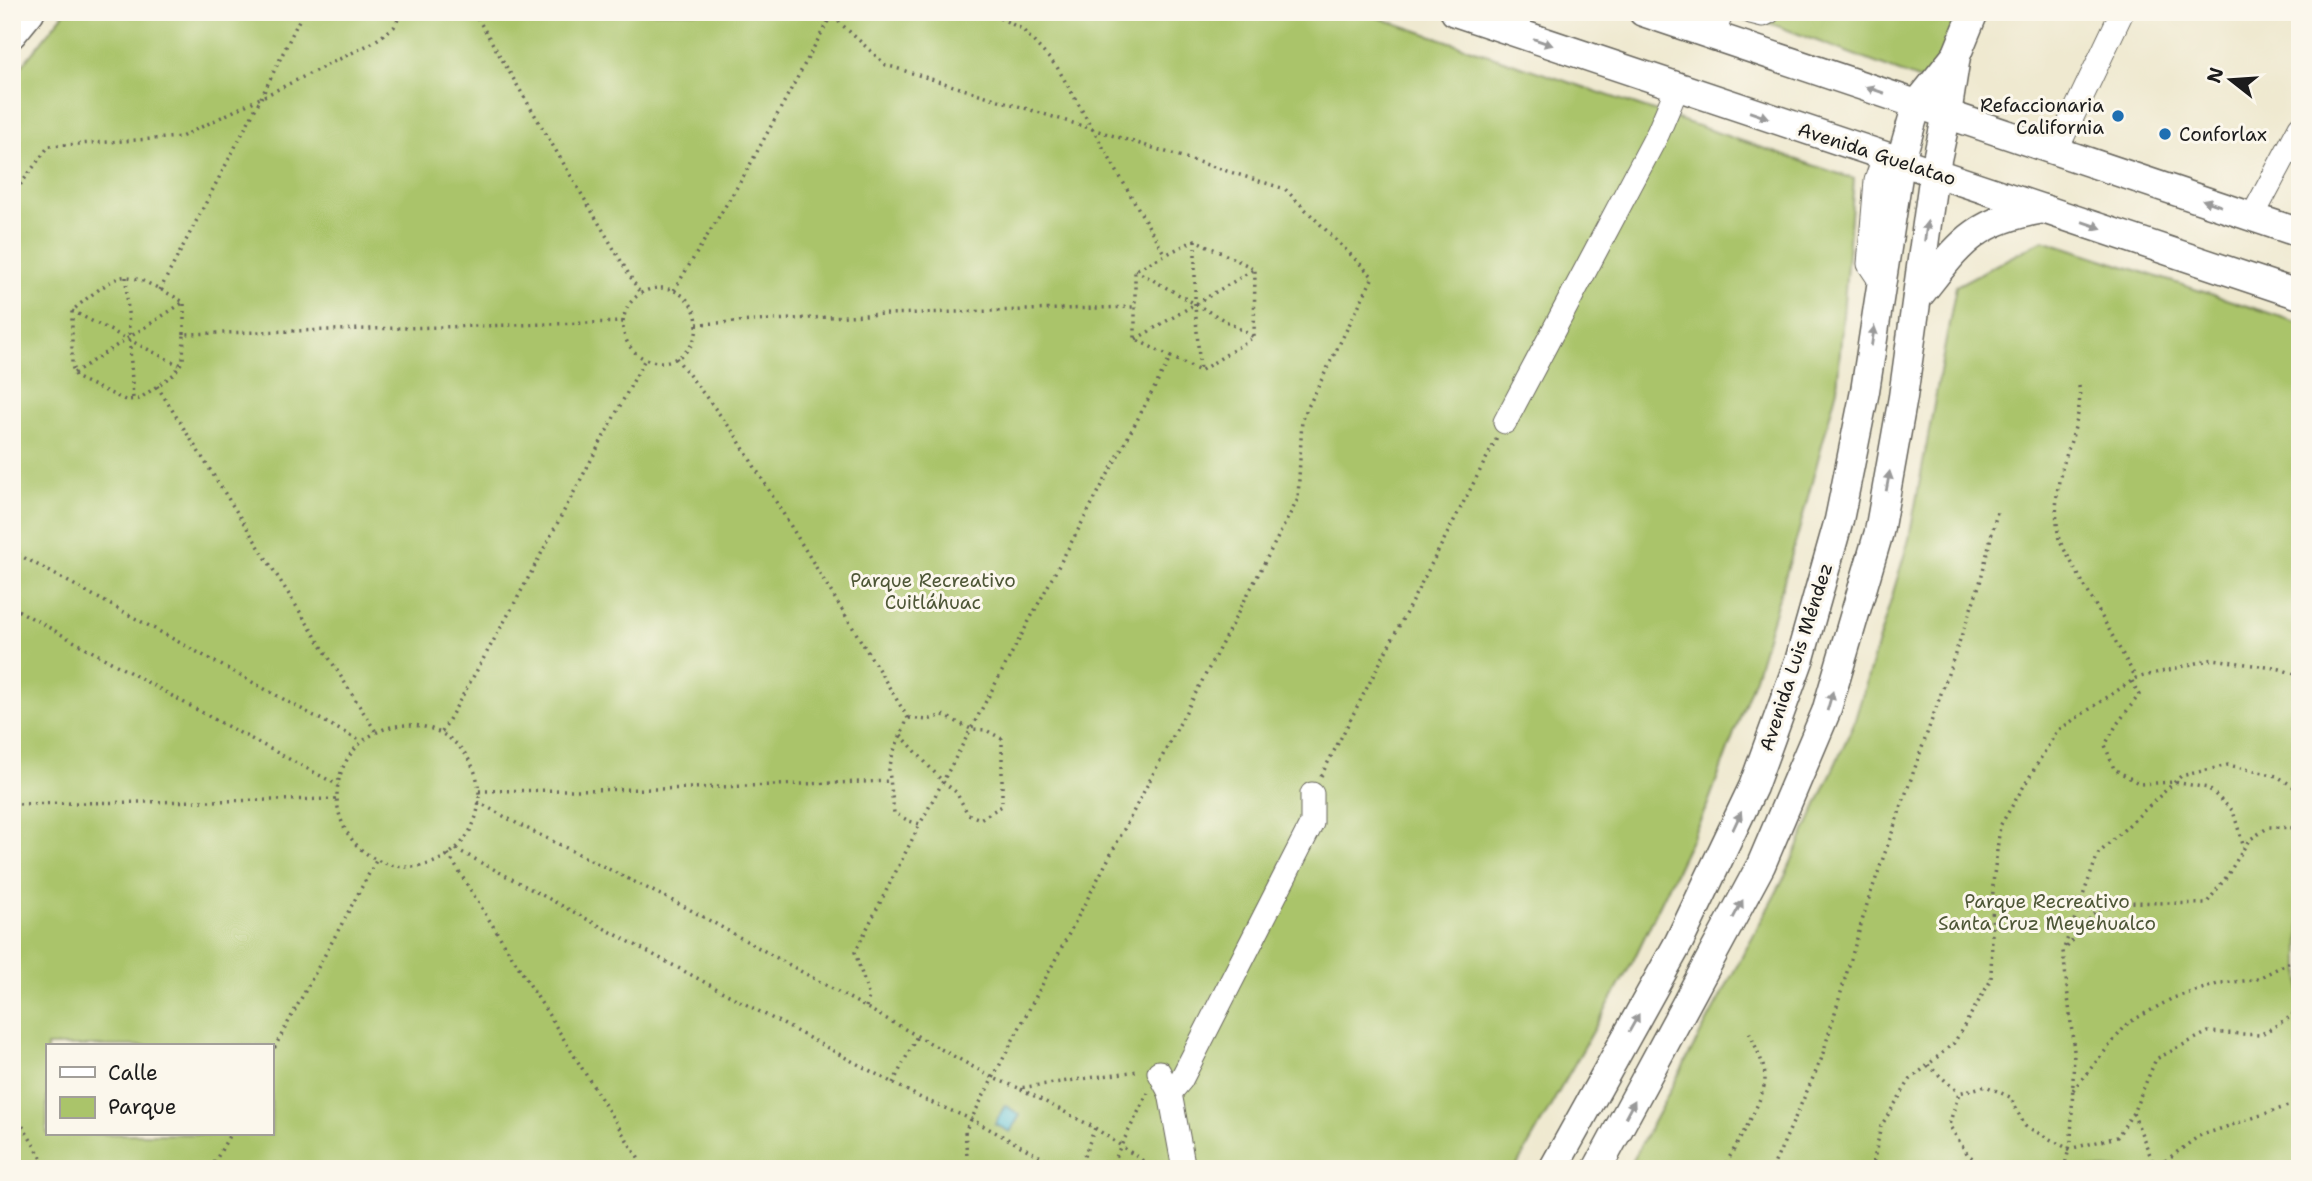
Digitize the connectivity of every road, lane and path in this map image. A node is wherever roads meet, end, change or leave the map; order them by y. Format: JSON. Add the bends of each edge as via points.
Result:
{"nodes":[{"id":1,"x":30,"y":12,"type":"edge"},
{"id":2,"x":303,"y":12,"type":"edge"},
{"id":3,"x":402,"y":12,"type":"edge"},
{"id":4,"x":474,"y":12,"type":"edge"},
{"id":5,"x":987,"y":12,"type":"edge"},
{"id":6,"x":1455,"y":12,"type":"edge"},
{"id":7,"x":1643,"y":12,"type":"edge"},
{"id":8,"x":1751,"y":12,"type":"edge"},
{"id":9,"x":1769,"y":12,"type":"edge"},
{"id":10,"x":1974,"y":12,"type":"edge"},
{"id":11,"x":2122,"y":12,"type":"edge"},
{"id":12,"x":831,"y":13,"type":"edge"},
{"id":13,"x":1717,"y":24,"type":"edge"},
{"id":14,"x":12,"y":34,"type":"edge"},
{"id":15,"x":1956,"y":56,"type":"junction"},
{"id":16,"x":1677,"y":88,"type":"junction"},
{"id":17,"x":262,"y":96,"type":"junction"},
{"id":18,"x":1917,"y":104,"type":"junction"},
{"id":19,"x":1947,"y":114,"type":"junction"},
{"id":20,"x":2300,"y":127,"type":"edge"},
{"id":21,"x":1093,"y":129,"type":"junction"},
{"id":22,"x":2056,"y":151,"type":"junction"},
{"id":23,"x":1900,"y":163,"type":"junction"},
{"id":24,"x":1934,"y":173,"type":"junction"},
{"id":25,"x":12,"y":196,"type":"edge"},
{"id":26,"x":2046,"y":209,"type":"junction"},
{"id":27,"x":2252,"y":217,"type":"junction"},
{"id":28,"x":2300,"y":233,"type":"edge"},
{"id":29,"x":1195,"y":240,"type":"junction"},
{"id":30,"x":1165,"y":255,"type":"junction"},
{"id":31,"x":1255,"y":269,"type":"junction"},
{"id":32,"x":1135,"y":270,"type":"junction"},
{"id":33,"x":126,"y":277,"type":"junction"},
{"id":34,"x":160,"y":290,"type":"junction"},
{"id":35,"x":674,"y":290,"type":"junction"},
{"id":36,"x":640,"y":293,"type":"junction"},
{"id":37,"x":2300,"y":295,"type":"edge"},
{"id":38,"x":1917,"y":298,"type":"junction"},
{"id":39,"x":184,"y":302,"type":"junction"},
{"id":40,"x":1195,"y":304,"type":"junction"},
{"id":41,"x":1133,"y":307,"type":"junction"},
{"id":42,"x":72,"y":311,"type":"junction"},
{"id":43,"x":623,"y":322,"type":"junction"},
{"id":44,"x":697,"y":324,"type":"junction"},
{"id":45,"x":184,"y":334,"type":"junction"},
{"id":46,"x":1254,"y":337,"type":"junction"},
{"id":47,"x":130,"y":339,"type":"junction"},
{"id":48,"x":1135,"y":340,"type":"junction"},
{"id":49,"x":676,"y":358,"type":"junction"},
{"id":50,"x":1171,"y":358,"type":"junction"},
{"id":51,"x":645,"y":359,"type":"junction"},
{"id":52,"x":179,"y":365,"type":"junction"},
{"id":53,"x":1200,"y":371,"type":"junction"},
{"id":54,"x":74,"y":373,"type":"junction"},
{"id":55,"x":157,"y":386,"type":"junction"},
{"id":56,"x":2079,"y":386,"type":"dead end"},
{"id":57,"x":133,"y":399,"type":"junction"},
{"id":58,"x":1505,"y":422,"type":"dead end"},
{"id":59,"x":1997,"y":512,"type":"dead end"},
{"id":60,"x":12,"y":551,"type":"edge"},
{"id":61,"x":12,"y":607,"type":"edge"},
{"id":62,"x":2300,"y":676,"type":"edge"},
{"id":63,"x":2134,"y":680,"type":"junction"},
{"id":64,"x":908,"y":718,"type":"junction"},
{"id":65,"x":971,"y":729,"type":"junction"},
{"id":66,"x":376,"y":732,"type":"junction"},
{"id":67,"x":442,"y":732,"type":"junction"},
{"id":68,"x":901,"y":735,"type":"junction"},
{"id":69,"x":362,"y":743,"type":"junction"},
{"id":70,"x":891,"y":781,"type":"junction"},
{"id":71,"x":943,"y":782,"type":"junction"},
{"id":72,"x":2174,"y":782,"type":"junction"},
{"id":73,"x":338,"y":785,"type":"junction"},
{"id":74,"x":479,"y":791,"type":"junction"},
{"id":75,"x":2300,"y":791,"type":"edge"},
{"id":76,"x":1312,"y":794,"type":"dead end"},
{"id":77,"x":338,"y":799,"type":"junction"},
{"id":78,"x":478,"y":802,"type":"junction"},
{"id":79,"x":12,"y":804,"type":"edge"},
{"id":80,"x":920,"y":824,"type":"junction"},
{"id":81,"x":2300,"y":828,"type":"edge"},
{"id":82,"x":2244,"y":848,"type":"junction"},
{"id":83,"x":456,"y":849,"type":"junction"},
{"id":84,"x":448,"y":854,"type":"junction"},
{"id":85,"x":377,"y":859,"type":"junction"},
{"id":86,"x":2063,"y":951,"type":"junction"},
{"id":87,"x":2300,"y":955,"type":"edge"},
{"id":88,"x":2300,"y":995,"type":"edge"},
{"id":89,"x":866,"y":1007,"type":"junction"},
{"id":90,"x":1749,"y":1031,"type":"dead end"},
{"id":91,"x":917,"y":1036,"type":"junction"},
{"id":92,"x":273,"y":1050,"type":"edge"},
{"id":93,"x":1928,"y":1065,"type":"junction"},
{"id":94,"x":1159,"y":1072,"type":"joint"},
{"id":95,"x":2300,"y":1073,"type":"edge"},
{"id":96,"x":993,"y":1078,"type":"junction"},
{"id":97,"x":893,"y":1083,"type":"junction"},
{"id":98,"x":1019,"y":1088,"type":"junction"},
{"id":99,"x":2073,"y":1090,"type":"junction"},
{"id":100,"x":1170,"y":1093,"type":"junction"},
{"id":101,"x":1959,"y":1093,"type":"junction"},
{"id":102,"x":2300,"y":1102,"type":"edge"},
{"id":103,"x":2293,"y":1104,"type":"junction"},
{"id":104,"x":12,"y":1108,"type":"edge"},
{"id":105,"x":2133,"y":1113,"type":"junction"},
{"id":106,"x":971,"y":1119,"type":"junction"},
{"id":107,"x":1095,"y":1128,"type":"junction"},
{"id":108,"x":229,"y":1136,"type":"edge"},
{"id":109,"x":2069,"y":1149,"type":"junction"},
{"id":110,"x":2154,"y":1168,"type":"edge"},
{"id":111,"x":48,"y":1169,"type":"edge"},
{"id":112,"x":211,"y":1169,"type":"edge"},
{"id":113,"x":645,"y":1169,"type":"edge"},
{"id":114,"x":968,"y":1169,"type":"edge"},
{"id":115,"x":1063,"y":1169,"type":"edge"},
{"id":116,"x":1079,"y":1169,"type":"edge"},
{"id":117,"x":1155,"y":1169,"type":"edge"},
{"id":118,"x":1184,"y":1169,"type":"edge"},
{"id":119,"x":1553,"y":1169,"type":"edge"},
{"id":120,"x":1597,"y":1169,"type":"edge"},
{"id":121,"x":1723,"y":1169,"type":"edge"},
{"id":122,"x":1772,"y":1169,"type":"edge"},
{"id":123,"x":1872,"y":1169,"type":"edge"},
{"id":124,"x":1990,"y":1169,"type":"edge"},
{"id":125,"x":2064,"y":1169,"type":"edge"}],
"edges":[{"from":1,"to":14,"type":"main road"},
{"from":2,"to":17,"type":"path"},
{"from":3,"to":17,"type":"path","via":[[394,27],[374,41]]},
{"from":4,"to":36,"type":"path"},
{"from":5,"to":21,"type":"path","via":[[1022,29],[1057,67]]},
{"from":6,"to":16,"type":"main road","name":"Avenida Guelatao","one_way":true},
{"from":7,"to":13,"type":"main road"},
{"from":8,"to":9,"type":"street"},
{"from":10,"to":15,"type":"main road"},
{"from":11,"to":22,"type":"street"},
{"from":12,"to":21,"type":"path","via":[[886,65]]},
{"from":12,"to":35,"type":"path","via":[[745,174]]},
{"from":18,"to":13,"type":"main road","one_way":true},
{"from":15,"to":18,"type":"main road"},
{"from":15,"to":19,"type":"main road"},
{"from":16,"to":23,"type":"main road","name":"Avenida Guelatao","one_way":true},
{"from":16,"to":58,"type":"street","via":[[1658,133]]},
{"from":17,"to":25,"type":"path","via":[[181,137],[49,146]]},
{"from":17,"to":34,"type":"path"},
{"from":18,"to":19,"type":"main road"},
{"from":18,"to":23,"type":"main road","name":"Avenida Luis Méndez"},
{"from":19,"to":22,"type":"main road"},
{"from":19,"to":24,"type":"main road"},
{"from":20,"to":27,"type":"street"},
{"from":21,"to":30,"type":"path"},
{"from":21,"to":96,"type":"path","via":[[1285,189],[1373,277],[1303,419],[1298,499]]},
{"from":27,"to":22,"type":"main road","one_way":true},
{"from":23,"to":24,"type":"main road","name":"Avenida Guelatao"},
{"from":119,"to":23,"type":"main road","name":"Avenida Luis Méndez","one_way":true,"via":[[1679,942],[1753,787],[1800,658],[1839,520],[1865,391]]},
{"from":24,"to":26,"type":"main road","name":"Avenida Guelatao"},
{"from":38,"to":24,"type":"main road","one_way":true},
{"from":26,"to":37,"type":"main road","name":"Avenida Guelatao","one_way":true},
{"from":26,"to":38,"type":"main road","via":[[2013,214],[1978,230],[1962,242]]},
{"from":27,"to":28,"type":"main road"},
{"from":29,"to":30,"type":"path"},
{"from":29,"to":31,"type":"path"},
{"from":29,"to":40,"type":"path"},
{"from":30,"to":32,"type":"path"},
{"from":31,"to":40,"type":"path"},
{"from":31,"to":46,"type":"path"},
{"from":32,"to":40,"type":"path"},
{"from":32,"to":41,"type":"path"},
{"from":33,"to":34,"type":"path"},
{"from":33,"to":42,"type":"path","via":[[87,297]]},
{"from":33,"to":47,"type":"path"},
{"from":34,"to":39,"type":"path"},
{"from":35,"to":36,"type":"path"},
{"from":35,"to":44,"type":"path","via":[[690,303]]},
{"from":36,"to":43,"type":"path"},
{"from":120,"to":38,"type":"main road","one_way":true,"via":[[1761,865],[1826,712],[1879,532]]},
{"from":39,"to":45,"type":"path"},
{"from":39,"to":47,"type":"path"},
{"from":40,"to":46,"type":"path"},
{"from":40,"to":48,"type":"path"},
{"from":40,"to":53,"type":"path"},
{"from":41,"to":44,"type":"path"},
{"from":41,"to":48,"type":"path"},
{"from":42,"to":47,"type":"path"},
{"from":42,"to":54,"type":"path"},
{"from":43,"to":45,"type":"path"},
{"from":43,"to":51,"type":"path","via":[[628,344]]},
{"from":44,"to":49,"type":"path","via":[[691,344]]},
{"from":45,"to":52,"type":"path"},
{"from":46,"to":53,"type":"path"},
{"from":47,"to":52,"type":"path"},
{"from":47,"to":54,"type":"path"},
{"from":47,"to":57,"type":"path"},
{"from":48,"to":50,"type":"path"},
{"from":49,"to":51,"type":"path"},
{"from":49,"to":64,"type":"path","via":[[734,432]]},
{"from":50,"to":53,"type":"path"},
{"from":50,"to":65,"type":"path"},
{"from":51,"to":67,"type":"path"},
{"from":52,"to":55,"type":"path"},
{"from":54,"to":57,"type":"path","via":[[125,400]]},
{"from":55,"to":57,"type":"path"},
{"from":55,"to":66,"type":"path"},
{"from":56,"to":63,"type":"path","via":[[2081,405],[2059,482],[2055,516],[2059,540]]},
{"from":59,"to":122,"type":"path","via":[[1980,583],[1868,901],[1821,1060]]},
{"from":60,"to":69,"type":"path"},
{"from":61,"to":73,"type":"path"},
{"from":62,"to":63,"type":"path","via":[[2213,659]]},
{"from":63,"to":72,"type":"path","via":[[2139,695],[2105,745],[2114,769],[2140,784]]},
{"from":63,"to":93,"type":"path","via":[[2057,731],[2000,826],[1993,883],[1991,980],[1954,1043]]},
{"from":64,"to":65,"type":"path","via":[[928,720],[943,715]]},
{"from":64,"to":68,"type":"path"},
{"from":65,"to":71,"type":"path"},
{"from":65,"to":71,"type":"path","via":[[986,730],[1002,739],[1002,806],[980,819],[968,814],[956,792]]},
{"from":66,"to":67,"type":"path","via":[[398,725]]},
{"from":66,"to":69,"type":"path"},
{"from":67,"to":74,"type":"path","via":[[460,746],[473,765]]},
{"from":68,"to":70,"type":"path","via":[[891,761]]},
{"from":68,"to":71,"type":"path"},
{"from":69,"to":73,"type":"path","via":[[343,767]]},
{"from":70,"to":74,"type":"path"},
{"from":70,"to":80,"type":"path","via":[[894,813]]},
{"from":71,"to":80,"type":"path"},
{"from":72,"to":75,"type":"path","via":[[2181,776],[2228,765],[2277,776]]},
{"from":72,"to":82,"type":"path","via":[[2208,788],[2233,811]]},
{"from":72,"to":86,"type":"path","via":[[2098,854]]},
{"from":73,"to":77,"type":"path"},
{"from":74,"to":78,"type":"path"},
{"from":76,"to":100,"type":"street","via":[[1312,823],[1181,1080]]},
{"from":77,"to":79,"type":"path"},
{"from":77,"to":85,"type":"path","via":[[339,815],[350,837]]},
{"from":78,"to":83,"type":"path","via":[[470,831]]},
{"from":78,"to":89,"type":"path","via":[[687,908]]},
{"from":80,"to":89,"type":"path","via":[[855,952],[869,997]]},
{"from":81,"to":82,"type":"path","via":[[2269,827]]},
{"from":82,"to":86,"type":"path","via":[[2206,904],[2127,902],[2096,911]]},
{"from":83,"to":84,"type":"path"},
{"from":83,"to":97,"type":"path"},
{"from":84,"to":85,"type":"path","via":[[413,867]]},
{"from":84,"to":113,"type":"path"},
{"from":85,"to":92,"type":"path"},
{"from":86,"to":99,"type":"path","via":[[2074,1051]]},
{"from":87,"to":99,"type":"path","via":[[2255,980],[2221,983],[2173,998],[2128,1023]]},
{"from":88,"to":105,"type":"path","via":[[2292,1016],[2260,1035],[2208,1031],[2156,1059]]},
{"from":89,"to":91,"type":"path"},
{"from":90,"to":121,"type":"path","via":[[1765,1079],[1760,1098]]},
{"from":91,"to":96,"type":"path"},
{"from":91,"to":97,"type":"path"},
{"from":93,"to":101,"type":"path"},
{"from":93,"to":123,"type":"path","via":[[1910,1080],[1881,1126]]},
{"from":94,"to":98,"type":"path","via":[[1132,1071]]},
{"from":94,"to":100,"type":"street"},
{"from":95,"to":103,"type":"path"},
{"from":96,"to":98,"type":"path"},
{"from":96,"to":106,"type":"path"},
{"from":97,"to":106,"type":"path"},
{"from":98,"to":107,"type":"path"},
{"from":99,"to":109,"type":"path"},
{"from":100,"to":118,"type":"street"},
{"from":101,"to":109,"type":"path","via":[[1986,1086],[2010,1097],[2025,1126]]},
{"from":101,"to":124,"type":"path","via":[[1949,1125],[1968,1155]]},
{"from":102,"to":103,"type":"path"},
{"from":103,"to":110,"type":"path","via":[[2199,1136]]},
{"from":104,"to":111,"type":"path"},
{"from":105,"to":109,"type":"path","via":[[2117,1137]]},
{"from":105,"to":110,"type":"path"},
{"from":106,"to":114,"type":"path","via":[[965,1131]]},
{"from":106,"to":115,"type":"path"},
{"from":107,"to":116,"type":"path"},
{"from":107,"to":117,"type":"path"},
{"from":108,"to":112,"type":"path"},
{"from":109,"to":125,"type":"path"}]}
